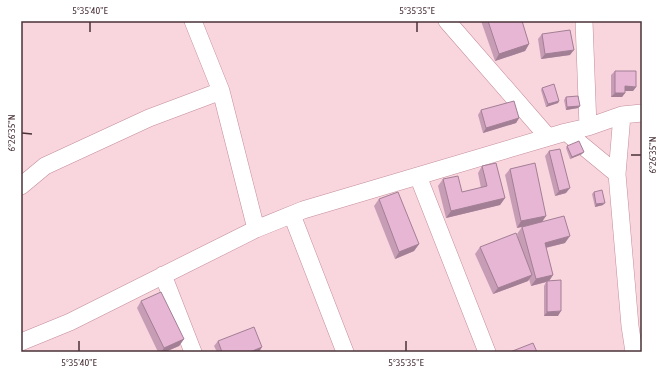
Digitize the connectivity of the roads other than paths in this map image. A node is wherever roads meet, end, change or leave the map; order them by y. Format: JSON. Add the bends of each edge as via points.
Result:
{"nodes":[{"id":1,"x":193,"y":21,"type":"edge"},
{"id":2,"x":447,"y":21,"type":"edge"},
{"id":3,"x":584,"y":21,"type":"edge"},
{"id":4,"x":221,"y":91,"type":"junction"},
{"id":5,"x":642,"y":113,"type":"edge"},
{"id":6,"x":622,"y":115,"type":"junction"},
{"id":7,"x":588,"y":127,"type":"junction"},
{"id":8,"x":566,"y":132,"type":"junction"},
{"id":9,"x":548,"y":138,"type":"junction"},
{"id":10,"x":617,"y":174,"type":"junction"},
{"id":11,"x":418,"y":176,"type":"junction"},
{"id":12,"x":21,"y":186,"type":"edge"},
{"id":13,"x":292,"y":215,"type":"junction"},
{"id":14,"x":256,"y":229,"type":"junction"},
{"id":15,"x":163,"y":275,"type":"junction"},
{"id":16,"x":636,"y":326,"type":"edge"},
{"id":17,"x":21,"y":342,"type":"edge"},
{"id":18,"x":193,"y":352,"type":"edge"},
{"id":19,"x":345,"y":352,"type":"edge"},
{"id":20,"x":487,"y":352,"type":"edge"},
{"id":21,"x":634,"y":352,"type":"edge"}],
"edges":[{"from":1,"to":4,"type":"street"},
{"from":2,"to":9,"type":"street"},
{"from":3,"to":7,"type":"street"},
{"from":4,"to":12,"type":"street","via":[[149,118],[45,166]]},
{"from":4,"to":14,"type":"street"},
{"from":5,"to":6,"type":"street"},
{"from":6,"to":7,"type":"street"},
{"from":6,"to":10,"type":"street"},
{"from":7,"to":8,"type":"street"},
{"from":8,"to":9,"type":"street"},
{"from":8,"to":10,"type":"street"},
{"from":9,"to":11,"type":"street"},
{"from":10,"to":16,"type":"street"},
{"from":11,"to":13,"type":"street"},
{"from":11,"to":20,"type":"street"},
{"from":13,"to":14,"type":"street"},
{"from":13,"to":19,"type":"street"},
{"from":14,"to":15,"type":"street"},
{"from":15,"to":17,"type":"street","via":[[70,322]]},
{"from":15,"to":18,"type":"street"},
{"from":16,"to":21,"type":"street"}]}
